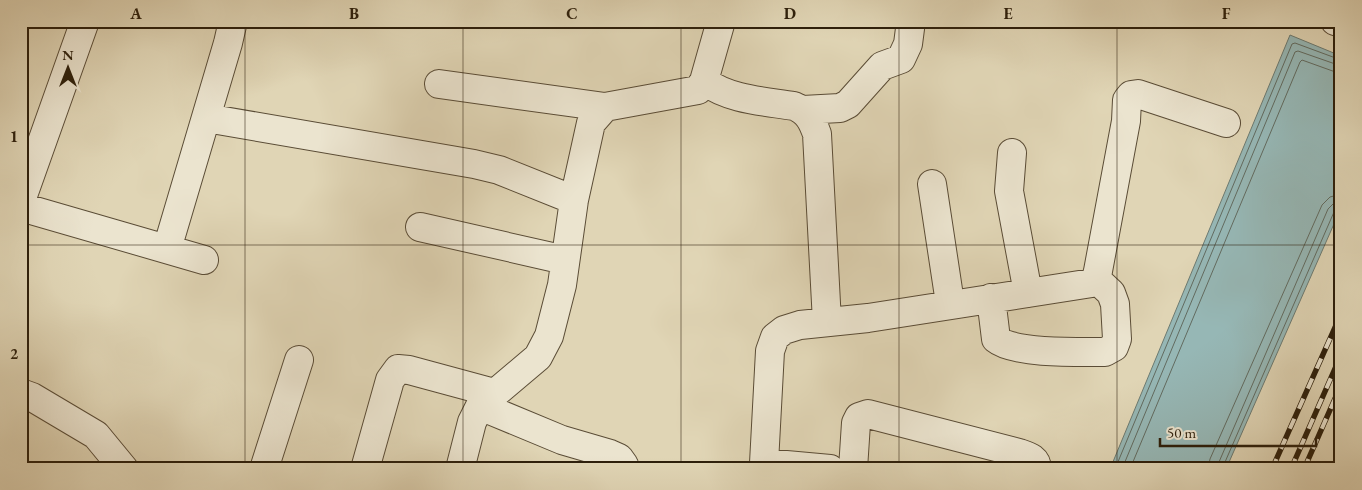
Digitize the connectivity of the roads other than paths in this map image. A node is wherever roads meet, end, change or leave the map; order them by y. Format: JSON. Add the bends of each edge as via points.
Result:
{"nodes":[{"id":1,"x":85,"y":21,"type":"edge"},
{"id":2,"x":233,"y":21,"type":"edge"},
{"id":3,"x":721,"y":21,"type":"edge"},
{"id":4,"x":911,"y":21,"type":"edge"},
{"id":5,"x":1335,"y":21,"type":"edge"},
{"id":6,"x":1341,"y":23,"type":"edge"},
{"id":7,"x":704,"y":81,"type":"junction"},
{"id":8,"x":439,"y":84,"type":"dead end"},
{"id":9,"x":605,"y":107,"type":"junction"},
{"id":10,"x":803,"y":110,"type":"junction"},
{"id":11,"x":206,"y":118,"type":"junction"},
{"id":12,"x":1226,"y":124,"type":"dead end"},
{"id":13,"x":1012,"y":153,"type":"dead end"},
{"id":14,"x":932,"y":184,"type":"dead end"},
{"id":15,"x":574,"y":200,"type":"junction"},
{"id":16,"x":21,"y":201,"type":"edge"},
{"id":17,"x":21,"y":208,"type":"edge"},
{"id":18,"x":420,"y":227,"type":"dead end"},
{"id":19,"x":166,"y":249,"type":"junction"},
{"id":20,"x":204,"y":260,"type":"dead end"},
{"id":21,"x":565,"y":260,"type":"junction"},
{"id":22,"x":1096,"y":279,"type":"junction"},
{"id":23,"x":1028,"y":293,"type":"junction"},
{"id":24,"x":991,"y":298,"type":"junction"},
{"id":25,"x":950,"y":304,"type":"junction"},
{"id":26,"x":827,"y":322,"type":"junction"},
{"id":27,"x":299,"y":360,"type":"dead end"},
{"id":28,"x":21,"y":394,"type":"edge"},
{"id":29,"x":487,"y":399,"type":"junction"},
{"id":30,"x":763,"y":466,"type":"edge"},
{"id":31,"x":124,"y":469,"type":"edge"},
{"id":32,"x":264,"y":469,"type":"edge"},
{"id":33,"x":365,"y":469,"type":"edge"},
{"id":34,"x":460,"y":469,"type":"edge"},
{"id":35,"x":623,"y":469,"type":"edge"},
{"id":36,"x":830,"y":469,"type":"edge"},
{"id":37,"x":853,"y":469,"type":"edge"},
{"id":38,"x":1037,"y":469,"type":"edge"}],
"edges":[{"from":1,"to":16,"type":"street"},
{"from":2,"to":11,"type":"street"},
{"from":3,"to":7,"type":"street"},
{"from":4,"to":10,"type":"street","via":[[908,44],[901,59],[882,66],[848,104],[840,108]]},
{"from":5,"to":6,"type":"street"},
{"from":7,"to":9,"type":"street","via":[[698,90]]},
{"from":7,"to":10,"type":"street","via":[[718,91]]},
{"from":8,"to":9,"type":"street"},
{"from":9,"to":15,"type":"street","via":[[591,124]]},
{"from":10,"to":26,"type":"street","via":[[812,119],[817,134]]},
{"from":11,"to":15,"type":"street","via":[[474,164],[499,170]]},
{"from":11,"to":19,"type":"street"},
{"from":12,"to":22,"type":"street","via":[[1138,94],[1131,95],[1127,100],[1126,121]]},
{"from":13,"to":23,"type":"street","via":[[1009,191]]},
{"from":14,"to":25,"type":"street"},
{"from":15,"to":21,"type":"street"},
{"from":17,"to":19,"type":"street"},
{"from":18,"to":21,"type":"street"},
{"from":19,"to":20,"type":"street"},
{"from":21,"to":29,"type":"street","via":[[549,336],[542,350],[538,357]]},
{"from":22,"to":23,"type":"street","via":[[1086,284]]},
{"from":22,"to":24,"type":"street","via":[[1111,293],[1115,304],[1117,339],[1114,347],[1105,352],[1016,348],[1001,343],[996,339]]},
{"from":23,"to":24,"type":"street"},
{"from":24,"to":25,"type":"street"},
{"from":25,"to":26,"type":"street"},
{"from":26,"to":30,"type":"street","via":[[800,325],[775,337],[770,351]]},
{"from":27,"to":32,"type":"street"},
{"from":28,"to":31,"type":"street","via":[[32,397],[96,436]]},
{"from":29,"to":33,"type":"street","via":[[409,370],[398,370],[390,380]]},
{"from":29,"to":34,"type":"street","via":[[472,422]]},
{"from":29,"to":35,"type":"street","via":[[562,440],[619,458]]},
{"from":30,"to":36,"type":"street"},
{"from":37,"to":38,"type":"street","via":[[856,423],[859,417],[868,414],[1019,453],[1031,457]]}]}
